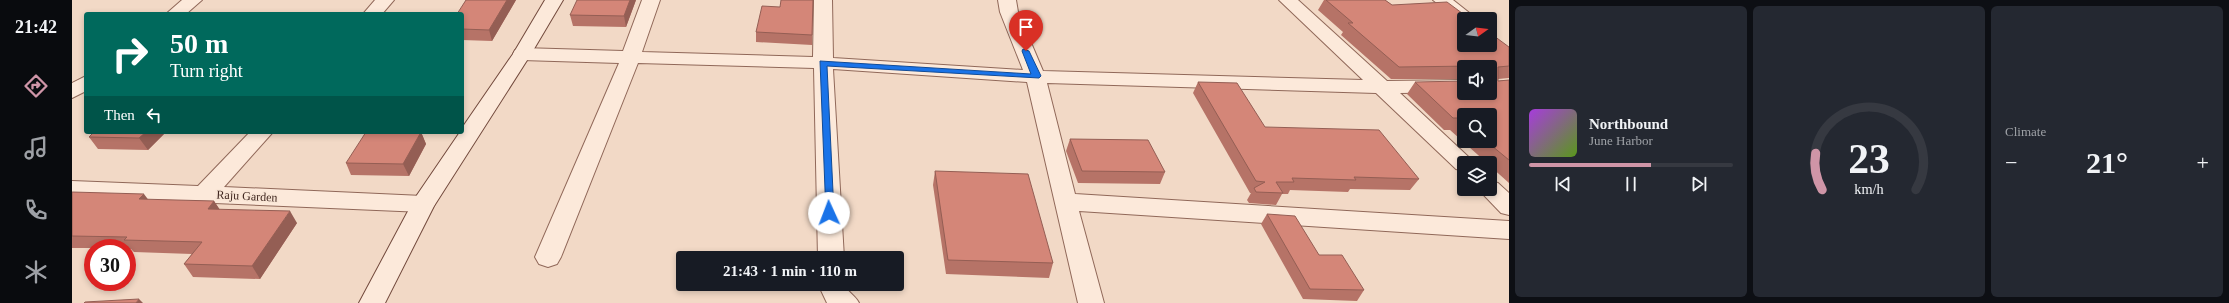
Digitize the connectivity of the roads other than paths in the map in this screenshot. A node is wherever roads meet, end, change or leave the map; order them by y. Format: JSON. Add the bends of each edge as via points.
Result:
{"nodes":[{"id":1,"x":194,"y":0,"type":"edge"},
{"id":2,"x":385,"y":0,"type":"edge"},
{"id":3,"x":554,"y":0,"type":"edge"},
{"id":4,"x":651,"y":0,"type":"edge"},
{"id":5,"x":823,"y":0,"type":"edge"},
{"id":6,"x":1007,"y":0,"type":"edge"},
{"id":7,"x":1288,"y":0,"type":"edge"},
{"id":8,"x":1442,"y":0,"type":"edge"},
{"id":9,"x":178,"y":12,"type":"edge"},
{"id":10,"x":374,"y":12,"type":"edge"},
{"id":11,"x":1458,"y":12,"type":"edge"},
{"id":12,"x":522,"y":54,"type":"junction"},
{"id":13,"x":631,"y":56,"type":"junction"},
{"id":14,"x":823,"y":63,"type":"junction"},
{"id":15,"x":1036,"y":76,"type":"junction"},
{"id":16,"x":84,"y":83,"type":"edge"},
{"id":17,"x":1457,"y":86,"type":"edge"},
{"id":18,"x":1383,"y":87,"type":"junction"},
{"id":19,"x":72,"y":92,"type":"edge"},
{"id":20,"x":260,"y":134,"type":"edge"},
{"id":21,"x":1457,"y":157,"type":"edge"},
{"id":22,"x":72,"y":189,"type":"edge"},
{"id":23,"x":204,"y":194,"type":"junction"},
{"id":24,"x":1497,"y":196,"type":"edge"},
{"id":25,"x":1065,"y":202,"type":"junction"},
{"id":26,"x":423,"y":204,"type":"junction"},
{"id":27,"x":1509,"y":207,"type":"edge"},
{"id":28,"x":1509,"y":230,"type":"edge"},
{"id":29,"x":831,"y":251,"type":"edge"},
{"id":30,"x":548,"y":257,"type":"dead end"},
{"id":31,"x":833,"y":291,"type":"edge"},
{"id":32,"x":372,"y":303,"type":"edge"},
{"id":33,"x":846,"y":303,"type":"edge"},
{"id":34,"x":1091,"y":303,"type":"edge"}],
"edges":[{"from":1,"to":9,"type":"street"},
{"from":2,"to":10,"type":"street"},
{"from":3,"to":12,"type":"street"},
{"from":4,"to":13,"type":"street"},
{"from":5,"to":14,"type":"street"},
{"from":6,"to":15,"type":"street","via":[[1009,12]]},
{"from":7,"to":18,"type":"street"},
{"from":8,"to":11,"type":"street"},
{"from":12,"to":13,"type":"street"},
{"from":12,"to":26,"type":"street"},
{"from":13,"to":14,"type":"street"},
{"from":13,"to":30,"type":"street"},
{"from":14,"to":15,"type":"street"},
{"from":14,"to":29,"type":"street"},
{"from":15,"to":18,"type":"street"},
{"from":15,"to":25,"type":"street"},
{"from":16,"to":19,"type":"street"},
{"from":17,"to":18,"type":"street"},
{"from":18,"to":21,"type":"street"},
{"from":20,"to":23,"type":"street"},
{"from":22,"to":23,"type":"street","name":"Raju Garden"},
{"from":23,"to":26,"type":"street","name":"Raju Garden"},
{"from":24,"to":27,"type":"street"},
{"from":25,"to":28,"type":"street"},
{"from":25,"to":34,"type":"street"},
{"from":26,"to":32,"type":"street"},
{"from":31,"to":33,"type":"street"}]}
